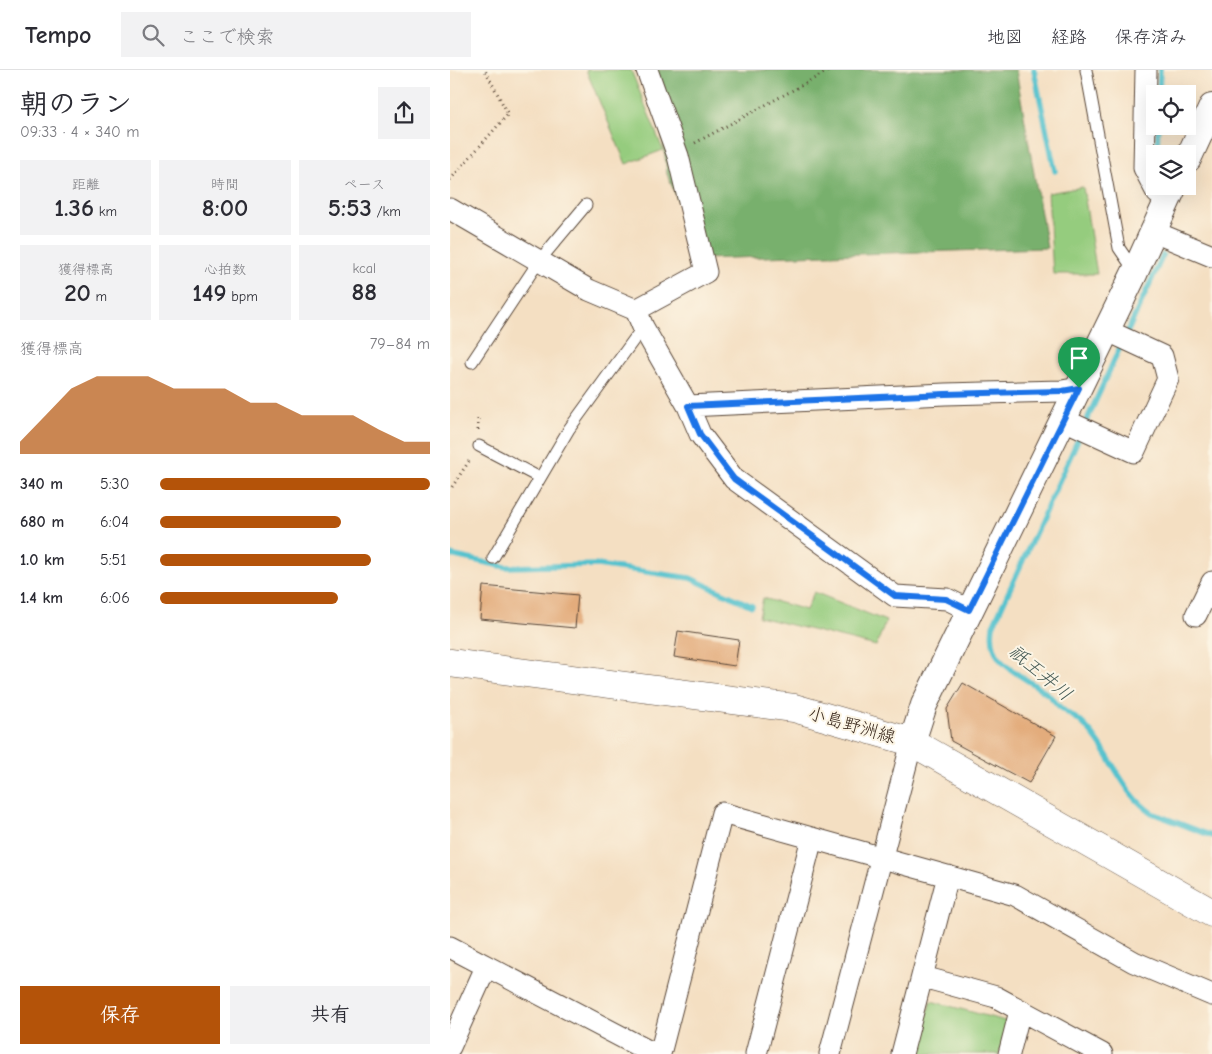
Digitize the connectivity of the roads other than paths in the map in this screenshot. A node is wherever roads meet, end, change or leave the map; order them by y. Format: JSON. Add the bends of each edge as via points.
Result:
{"nodes":[{"id":1,"x":647,"y":70,"type":"edge"},
{"id":2,"x":1086,"y":70,"type":"edge"},
{"id":3,"x":1146,"y":70,"type":"edge"},
{"id":4,"x":1212,"y":107,"type":"edge"},
{"id":5,"x":1194,"y":145,"type":"edge"},
{"id":6,"x":1146,"y":172,"type":"edge"},
{"id":7,"x":1171,"y":195,"type":"edge"},
{"id":8,"x":586,"y":205,"type":"dead end"},
{"id":9,"x":450,"y":209,"type":"edge"},
{"id":10,"x":1154,"y":232,"type":"junction"},
{"id":11,"x":1212,"y":256,"type":"edge"},
{"id":12,"x":539,"y":261,"type":"junction"},
{"id":13,"x":1135,"y":272,"type":"junction"},
{"id":14,"x":639,"y":318,"type":"junction"},
{"id":15,"x":1119,"y":337,"type":"junction"},
{"id":16,"x":472,"y":362,"type":"dead end"},
{"id":17,"x":1079,"y":388,"type":"junction"},
{"id":18,"x":688,"y":406,"type":"junction"},
{"id":19,"x":1077,"y":426,"type":"junction"},
{"id":20,"x":479,"y":446,"type":"dead end"},
{"id":21,"x":540,"y":478,"type":"junction"},
{"id":22,"x":493,"y":558,"type":"dead end"},
{"id":23,"x":1212,"y":582,"type":"edge"},
{"id":24,"x":969,"y":610,"type":"junction"},
{"id":25,"x":1196,"y":615,"type":"dead end"},
{"id":26,"x":450,"y":663,"type":"edge"},
{"id":27,"x":912,"y":742,"type":"junction"},
{"id":28,"x":812,"y":838,"type":"junction"},
{"id":29,"x":881,"y":858,"type":"junction"},
{"id":30,"x":948,"y":876,"type":"junction"},
{"id":31,"x":1212,"y":913,"type":"edge"},
{"id":32,"x":450,"y":947,"type":"edge"},
{"id":33,"x":486,"y":967,"type":"junction"},
{"id":34,"x":922,"y":977,"type":"junction"},
{"id":35,"x":1212,"y":995,"type":"edge"},
{"id":36,"x":1020,"y":1011,"type":"junction"},
{"id":37,"x":450,"y":1047,"type":"edge"},
{"id":38,"x":462,"y":1054,"type":"edge"},
{"id":39,"x":654,"y":1054,"type":"edge"},
{"id":40,"x":660,"y":1054,"type":"edge"},
{"id":41,"x":756,"y":1054,"type":"edge"},
{"id":42,"x":830,"y":1054,"type":"edge"},
{"id":43,"x":902,"y":1054,"type":"edge"},
{"id":44,"x":1008,"y":1054,"type":"edge"},
{"id":45,"x":1102,"y":1054,"type":"edge"}],
"edges":[{"from":1,"to":14,"type":"street","via":[[677,153],[706,272]]},
{"from":2,"to":13,"type":"lane","via":[[1119,248]]},
{"from":3,"to":6,"type":"street"},
{"from":4,"to":5,"type":"street"},
{"from":7,"to":10,"type":"street"},
{"from":8,"to":12,"type":"lane"},
{"from":9,"to":12,"type":"street"},
{"from":10,"to":11,"type":"street"},
{"from":10,"to":13,"type":"street"},
{"from":12,"to":14,"type":"street"},
{"from":12,"to":16,"type":"lane"},
{"from":13,"to":15,"type":"street"},
{"from":14,"to":18,"type":"street"},
{"from":14,"to":21,"type":"lane"},
{"from":15,"to":17,"type":"street"},
{"from":15,"to":19,"type":"street","via":[[1162,356],[1168,379],[1134,452]]},
{"from":17,"to":18,"type":"street"},
{"from":17,"to":19,"type":"street"},
{"from":18,"to":24,"type":"street","via":[[700,434],[734,479],[895,596],[946,599]]},
{"from":19,"to":24,"type":"street"},
{"from":20,"to":21,"type":"lane"},
{"from":21,"to":22,"type":"lane"},
{"from":23,"to":25,"type":"street"},
{"from":24,"to":27,"type":"street","via":[[924,705]]},
{"from":26,"to":27,"type":"main road","name":"小島野洲線","via":[[794,708]]},
{"from":27,"to":29,"type":"street"},
{"from":27,"to":31,"type":"main road","name":"小島野洲線"},
{"from":28,"to":29,"type":"street"},
{"from":28,"to":40,"type":"street","via":[[722,813]]},
{"from":28,"to":41,"type":"street"},
{"from":29,"to":30,"type":"street"},
{"from":29,"to":42,"type":"street"},
{"from":30,"to":34,"type":"street"},
{"from":30,"to":35,"type":"street","via":[[1015,895],[1134,962]]},
{"from":32,"to":33,"type":"street"},
{"from":33,"to":37,"type":"street"},
{"from":33,"to":39,"type":"street"},
{"from":34,"to":36,"type":"street","via":[[996,998]]},
{"from":34,"to":43,"type":"street"},
{"from":36,"to":44,"type":"street"},
{"from":36,"to":45,"type":"street"},
{"from":37,"to":38,"type":"street"}]}
